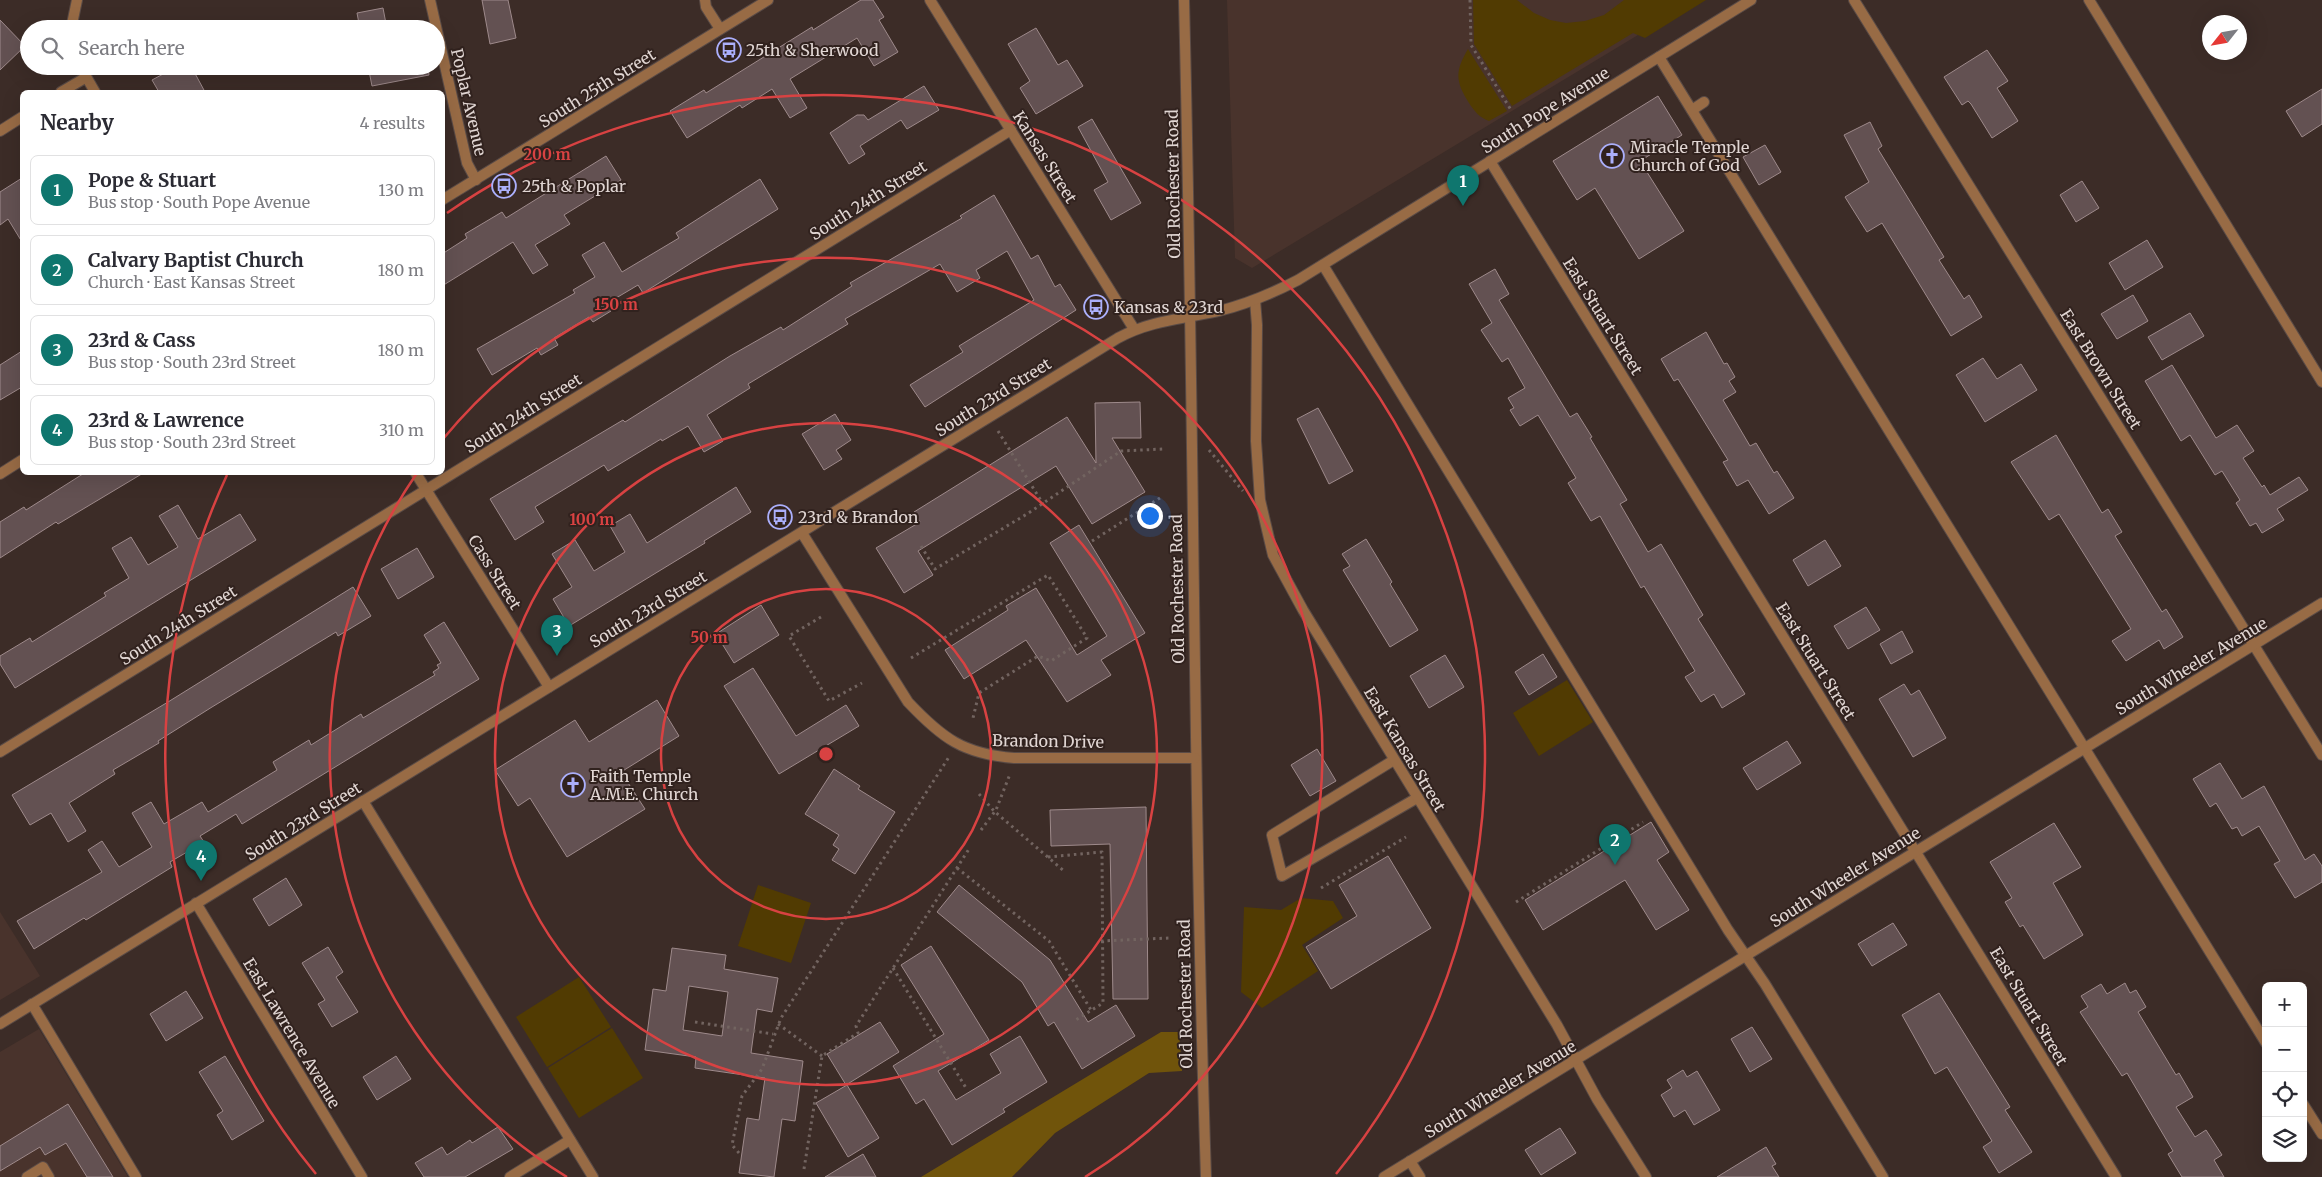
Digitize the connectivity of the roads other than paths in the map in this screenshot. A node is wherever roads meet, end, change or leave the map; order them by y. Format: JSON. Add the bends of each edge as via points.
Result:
{"nodes":[{"id":1,"x":77,"y":0,"type":"edge"},
{"id":2,"x":430,"y":0,"type":"edge"},
{"id":3,"x":705,"y":0,"type":"edge"},
{"id":4,"x":768,"y":0,"type":"edge"},
{"id":5,"x":930,"y":0,"type":"edge"},
{"id":6,"x":1184,"y":0,"type":"edge"},
{"id":7,"x":1751,"y":0,"type":"edge"},
{"id":8,"x":1854,"y":0,"type":"edge"},
{"id":9,"x":2089,"y":0,"type":"edge"},
{"id":10,"x":73,"y":20,"type":"edge"},
{"id":11,"x":435,"y":20,"type":"edge"},
{"id":12,"x":720,"y":30,"type":"junction"},
{"id":13,"x":1659,"y":57,"type":"junction"},
{"id":14,"x":445,"y":66,"type":"edge"},
{"id":15,"x":84,"y":75,"type":"edge"},
{"id":16,"x":85,"y":78,"type":"junction"},
{"id":17,"x":64,"y":90,"type":"edge"},
{"id":18,"x":94,"y":90,"type":"edge"},
{"id":19,"x":1704,"y":102,"type":"dead end"},
{"id":20,"x":1692,"y":110,"type":"junction"},
{"id":21,"x":20,"y":117,"type":"edge"},
{"id":22,"x":0,"y":130,"type":"edge"},
{"id":23,"x":1011,"y":130,"type":"junction"},
{"id":24,"x":1490,"y":162,"type":"junction"},
{"id":25,"x":476,"y":180,"type":"junction"},
{"id":26,"x":445,"y":198,"type":"edge"},
{"id":27,"x":1322,"y":265,"type":"junction"},
{"id":28,"x":1255,"y":300,"type":"junction"},
{"id":29,"x":1191,"y":316,"type":"junction"},
{"id":30,"x":1134,"y":329,"type":"junction"},
{"id":31,"x":2322,"y":382,"type":"edge"},
{"id":32,"x":20,"y":461,"type":"edge"},
{"id":33,"x":0,"y":474,"type":"edge"},
{"id":34,"x":417,"y":475,"type":"edge"},
{"id":35,"x":425,"y":490,"type":"junction"},
{"id":36,"x":802,"y":533,"type":"junction"},
{"id":37,"x":2322,"y":603,"type":"edge"},
{"id":38,"x":2254,"y":644,"type":"junction"},
{"id":39,"x":549,"y":687,"type":"junction"},
{"id":40,"x":2084,"y":749,"type":"junction"},
{"id":41,"x":0,"y":752,"type":"edge"},
{"id":42,"x":2322,"y":755,"type":"edge"},
{"id":43,"x":1195,"y":758,"type":"junction"},
{"id":44,"x":1394,"y":760,"type":"junction"},
{"id":45,"x":1417,"y":798,"type":"junction"},
{"id":46,"x":363,"y":801,"type":"junction"},
{"id":47,"x":1916,"y":850,"type":"junction"},
{"id":48,"x":196,"y":903,"type":"junction"},
{"id":49,"x":1745,"y":957,"type":"junction"},
{"id":50,"x":32,"y":1004,"type":"junction"},
{"id":51,"x":0,"y":1024,"type":"edge"},
{"id":52,"x":2262,"y":1037,"type":"edge"},
{"id":53,"x":1577,"y":1060,"type":"junction"},
{"id":54,"x":2307,"y":1110,"type":"edge"},
{"id":55,"x":2322,"y":1134,"type":"edge"},
{"id":56,"x":570,"y":1140,"type":"junction"},
{"id":57,"x":1410,"y":1161,"type":"junction"},
{"id":58,"x":27,"y":1177,"type":"edge"},
{"id":59,"x":49,"y":1177,"type":"edge"},
{"id":60,"x":136,"y":1177,"type":"edge"},
{"id":61,"x":362,"y":1177,"type":"edge"},
{"id":62,"x":510,"y":1177,"type":"edge"},
{"id":63,"x":593,"y":1177,"type":"edge"},
{"id":64,"x":1206,"y":1177,"type":"edge"},
{"id":65,"x":1384,"y":1177,"type":"edge"},
{"id":66,"x":1420,"y":1177,"type":"edge"},
{"id":67,"x":1646,"y":1177,"type":"edge"},
{"id":68,"x":1883,"y":1177,"type":"edge"},
{"id":69,"x":2116,"y":1177,"type":"edge"}],
"edges":[{"from":1,"to":10,"type":"street"},
{"from":2,"to":11,"type":"street","name":"Poplar Avenue"},
{"from":3,"to":12,"type":"street"},
{"from":4,"to":12,"type":"street","name":"South 25th Street"},
{"from":5,"to":23,"type":"street","name":"Kansas Street"},
{"from":6,"to":29,"type":"street","name":"Old Rochester Road"},
{"from":7,"to":13,"type":"street","name":"South Pope Avenue"},
{"from":8,"to":38,"type":"street","name":"East Brown Street"},
{"from":9,"to":31,"type":"street"},
{"from":12,"to":25,"type":"street","name":"South 25th Street"},
{"from":13,"to":20,"type":"street"},
{"from":13,"to":24,"type":"street","name":"South Pope Avenue"},
{"from":14,"to":25,"type":"street","name":"Poplar Avenue","via":[[467,163]]},
{"from":15,"to":16,"type":"street"},
{"from":16,"to":17,"type":"street"},
{"from":16,"to":18,"type":"street"},
{"from":19,"to":20,"type":"street"},
{"from":20,"to":40,"type":"street"},
{"from":21,"to":22,"type":"street"},
{"from":23,"to":30,"type":"street","name":"Kansas Street"},
{"from":23,"to":35,"type":"street","name":"South 24th Street"},
{"from":24,"to":27,"type":"street","name":"South Pope Avenue"},
{"from":24,"to":47,"type":"street","name":"East Stuart Street"},
{"from":25,"to":26,"type":"street","name":"South 25th Street"},
{"from":27,"to":28,"type":"street","name":"South Pope Avenue"},
{"from":27,"to":49,"type":"street"},
{"from":28,"to":29,"type":"street","name":"South Pope Avenue"},
{"from":28,"to":44,"type":"street","name":"East Kansas Street","via":[[1258,325],[1256,441],[1260,500],[1273,555]]},
{"from":29,"to":30,"type":"street","name":"South 23rd Street","via":[[1166,319]]},
{"from":29,"to":43,"type":"street","name":"Old Rochester Road"},
{"from":30,"to":36,"type":"street","name":"South 23rd Street"},
{"from":32,"to":33,"type":"street"},
{"from":34,"to":35,"type":"street","name":"Cass Street"},
{"from":35,"to":39,"type":"street","name":"Cass Street"},
{"from":35,"to":41,"type":"street","name":"South 24th Street"},
{"from":36,"to":39,"type":"street","name":"South 23rd Street"},
{"from":36,"to":43,"type":"street","name":"Brandon Drive","via":[[908,702],[952,742],[988,756]]},
{"from":37,"to":38,"type":"street","name":"South Wheeler Avenue"},
{"from":38,"to":40,"type":"street","name":"South Wheeler Avenue"},
{"from":38,"to":42,"type":"street","name":"East Brown Street"},
{"from":39,"to":46,"type":"street","name":"South 23rd Street"},
{"from":40,"to":47,"type":"street","name":"South Wheeler Avenue"},
{"from":40,"to":52,"type":"street"},
{"from":43,"to":64,"type":"street","name":"Old Rochester Road"},
{"from":44,"to":45,"type":"street","name":"East Kansas Street"},
{"from":44,"to":45,"type":"street","via":[[1272,835],[1282,876]]},
{"from":45,"to":53,"type":"street","name":"East Kansas Street"},
{"from":46,"to":48,"type":"street","name":"South 23rd Street"},
{"from":46,"to":56,"type":"street"},
{"from":47,"to":49,"type":"street","name":"South Wheeler Avenue"},
{"from":47,"to":69,"type":"street","name":"East Stuart Street"},
{"from":48,"to":50,"type":"street","name":"South 23rd Street"},
{"from":48,"to":61,"type":"street","name":"East Lawrence Avenue"},
{"from":49,"to":53,"type":"street","name":"South Wheeler Avenue"},
{"from":49,"to":68,"type":"street","via":[[1765,984]]},
{"from":50,"to":51,"type":"street","name":"South 23rd Street"},
{"from":50,"to":60,"type":"street"},
{"from":53,"to":57,"type":"street","name":"South Wheeler Avenue"},
{"from":53,"to":67,"type":"street","name":"East Kansas Street"},
{"from":54,"to":55,"type":"street"},
{"from":56,"to":62,"type":"street"},
{"from":56,"to":63,"type":"street"},
{"from":57,"to":65,"type":"street","name":"South Wheeler Avenue"},
{"from":57,"to":66,"type":"street"},
{"from":58,"to":59,"type":"street","via":[[43,1167]]}]}
